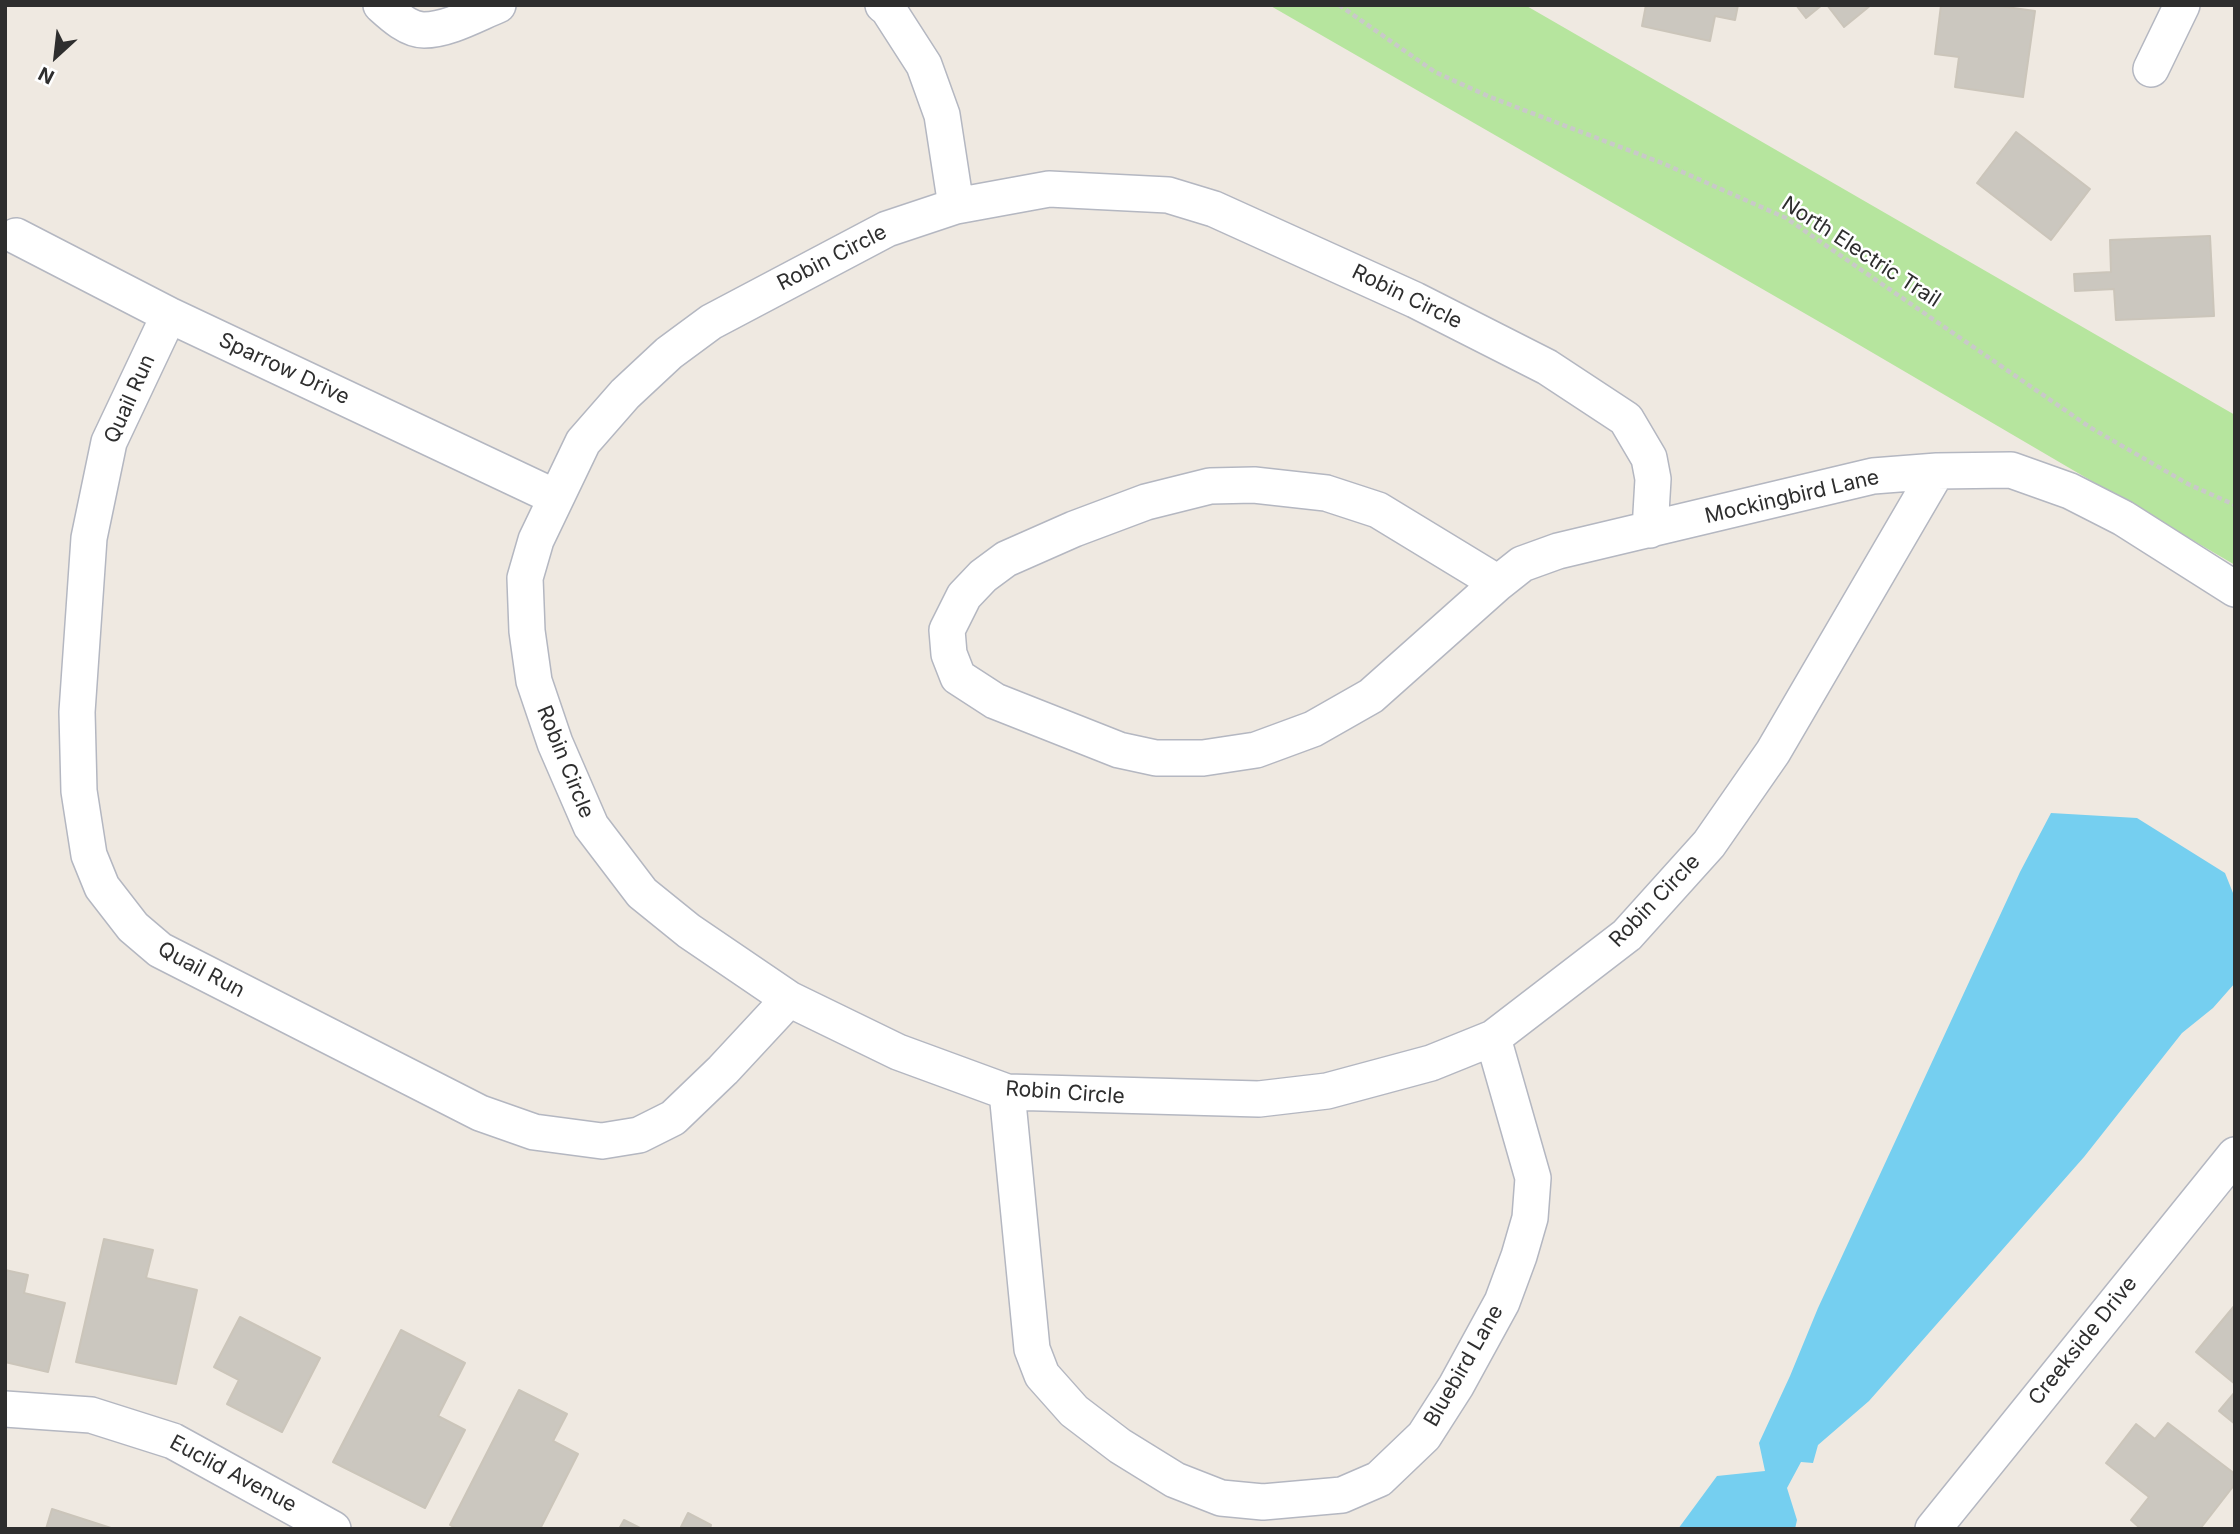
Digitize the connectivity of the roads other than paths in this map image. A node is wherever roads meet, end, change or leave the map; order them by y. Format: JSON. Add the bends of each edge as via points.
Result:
{"nodes":[{"id":1,"x":381,"y":5,"type":"edge"},
{"id":2,"x":498,"y":5,"type":"edge"},
{"id":3,"x":883,"y":5,"type":"edge"},
{"id":4,"x":2182,"y":5,"type":"edge"},
{"id":5,"x":2151,"y":69,"type":"dead end"},
{"id":6,"x":956,"y":206,"type":"junction"},
{"id":7,"x":16,"y":236,"type":"dead end"},
{"id":8,"x":169,"y":315,"type":"junction"},
{"id":9,"x":1937,"y":471,"type":"junction"},
{"id":10,"x":555,"y":497,"type":"junction"},
{"id":11,"x":1650,"y":530,"type":"junction"},
{"id":12,"x":1498,"y":583,"type":"junction"},
{"id":13,"x":2235,"y":589,"type":"edge"},
{"id":14,"x":789,"y":999,"type":"junction"},
{"id":15,"x":1493,"y":1038,"type":"junction"},
{"id":16,"x":1007,"y":1092,"type":"junction"},
{"id":17,"x":2235,"y":1155,"type":"edge"},
{"id":18,"x":5,"y":1409,"type":"edge"},
{"id":19,"x":333,"y":1529,"type":"edge"},
{"id":20,"x":1933,"y":1529,"type":"edge"}],
"edges":[{"from":1,"to":2,"type":"street","via":[[401,22],[423,30]]},
{"from":3,"to":6,"type":"street","via":[[924,65],[942,115]]},
{"from":4,"to":5,"type":"street"},
{"from":6,"to":10,"type":"street","name":"Robin Circle","via":[[887,229],[711,322],[625,394],[583,442]]},
{"from":6,"to":11,"type":"street","name":"Robin Circle","via":[[1049,189],[1168,195],[1214,209],[1415,300],[1547,367],[1626,419],[1649,458],[1653,479]]},
{"from":7,"to":8,"type":"street","name":"Sparrow Drive"},
{"from":8,"to":10,"type":"street","name":"Sparrow Drive"},
{"from":8,"to":14,"type":"street","name":"Quail Run","via":[[109,442],[89,538],[77,712],[79,791],[89,855],[103,887],[133,927],[160,950],[480,1113],[534,1132],[602,1141],[639,1135],[673,1118]]},
{"from":9,"to":11,"type":"street","name":"Mockingbird Lane","via":[[1873,476]]},
{"from":9,"to":13,"type":"street","name":"Mockingbird Lane","via":[[2011,470],[2070,491],[2123,518]]},
{"from":9,"to":15,"type":"street","name":"Robin Circle","via":[[1773,752],[1709,845],[1627,936]]},
{"from":10,"to":14,"type":"street","name":"Robin Circle","via":[[525,578],[527,631],[538,694],[591,826],[642,892],[689,931]]},
{"from":11,"to":12,"type":"street","name":"Mockingbird Lane","via":[[1558,551],[1522,564]]},
{"from":12,"to":12,"type":"street","name":"Mockingbird Lane","via":[[1371,696],[1290,738],[1256,750],[1203,758],[1156,758],[1119,750],[995,701],[958,677],[949,654],[947,630],[964,596],[1006,559],[1146,502],[1210,486],[1254,485],[1326,493],[1378,510]]},
{"from":14,"to":16,"type":"street","name":"Robin Circle","via":[[898,1052]]},
{"from":15,"to":16,"type":"street","name":"Robin Circle","via":[[1432,1063],[1327,1091],[1258,1099]]},
{"from":15,"to":16,"type":"street","name":"Bluebird Lane","via":[[1533,1178],[1530,1218],[1519,1256],[1502,1302],[1424,1436],[1380,1479],[1342,1495],[1263,1502],[1222,1498],[1175,1480],[1074,1411],[1042,1375],[1032,1349]]},
{"from":17,"to":20,"type":"street","name":"Creekside Drive"},
{"from":18,"to":19,"type":"street","name":"Euclid Avenue","via":[[90,1415],[173,1441]]}]}
